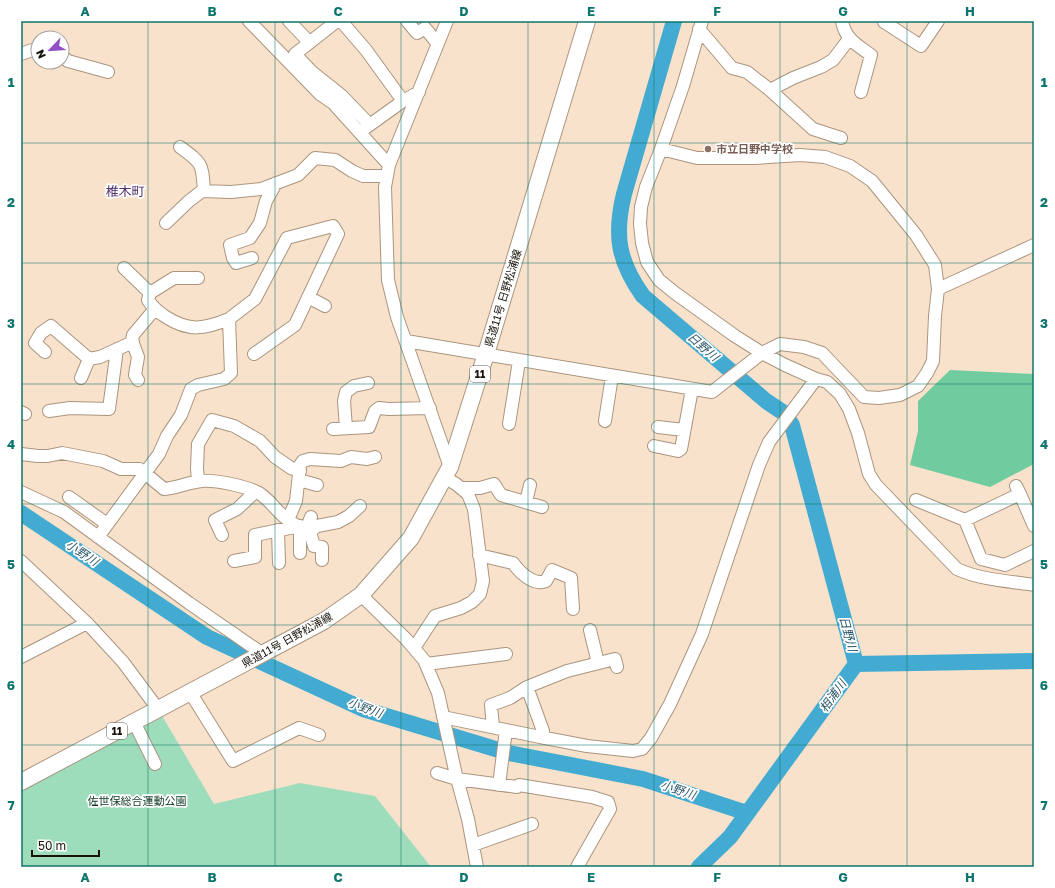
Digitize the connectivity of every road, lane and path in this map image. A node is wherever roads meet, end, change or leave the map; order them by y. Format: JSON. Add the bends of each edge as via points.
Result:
{"nodes":[{"id":1,"x":249,"y":21,"type":"edge"},
{"id":2,"x":290,"y":21,"type":"edge"},
{"id":3,"x":337,"y":21,"type":"edge"},
{"id":4,"x":341,"y":21,"type":"edge"},
{"id":5,"x":407,"y":21,"type":"edge"},
{"id":6,"x":448,"y":21,"type":"edge"},
{"id":7,"x":587,"y":21,"type":"edge"},
{"id":8,"x":842,"y":21,"type":"edge"},
{"id":9,"x":885,"y":21,"type":"edge"},
{"id":10,"x":938,"y":21,"type":"edge"},
{"id":11,"x":700,"y":25,"type":"edge"},
{"id":12,"x":849,"y":39,"type":"junction"},
{"id":13,"x":309,"y":42,"type":"junction"},
{"id":14,"x":438,"y":44,"type":"junction"},
{"id":15,"x":70,"y":62,"type":"edge"},
{"id":16,"x":108,"y":72,"type":"dead end"},
{"id":17,"x":770,"y":90,"type":"junction"},
{"id":18,"x":419,"y":92,"type":"junction"},
{"id":19,"x":861,"y":92,"type":"dead end"},
{"id":20,"x":403,"y":101,"type":"junction"},
{"id":21,"x":364,"y":128,"type":"junction"},
{"id":22,"x":841,"y":138,"type":"dead end"},
{"id":23,"x":180,"y":147,"type":"dead end"},
{"id":24,"x":661,"y":149,"type":"junction"},
{"id":25,"x":388,"y":170,"type":"junction"},
{"id":26,"x":276,"y":183,"type":"junction"},
{"id":27,"x":204,"y":191,"type":"junction"},
{"id":28,"x":166,"y":223,"type":"dead end"},
{"id":29,"x":1034,"y":246,"type":"edge"},
{"id":30,"x":252,"y":258,"type":"dead end"},
{"id":31,"x":124,"y":268,"type":"dead end"},
{"id":32,"x":198,"y":278,"type":"dead end"},
{"id":33,"x":938,"y":289,"type":"junction"},
{"id":34,"x":150,"y":293,"type":"junction"},
{"id":35,"x":308,"y":297,"type":"junction"},
{"id":36,"x":325,"y":306,"type":"dead end"},
{"id":37,"x":154,"y":310,"type":"junction"},
{"id":38,"x":229,"y":319,"type":"junction"},
{"id":39,"x":406,"y":341,"type":"junction"},
{"id":40,"x":133,"y":342,"type":"junction"},
{"id":41,"x":117,"y":349,"type":"junction"},
{"id":42,"x":45,"y":352,"type":"dead end"},
{"id":43,"x":260,"y":353,"type":"dead end"},
{"id":44,"x":486,"y":354,"type":"junction"},
{"id":45,"x":758,"y":356,"type":"junction"},
{"id":46,"x":89,"y":359,"type":"junction"},
{"id":47,"x":519,"y":361,"type":"junction"},
{"id":48,"x":612,"y":376,"type":"junction"},
{"id":49,"x":81,"y":378,"type":"dead end"},
{"id":50,"x":816,"y":379,"type":"junction"},
{"id":51,"x":138,"y":380,"type":"dead end"},
{"id":52,"x":368,"y":383,"type":"dead end"},
{"id":53,"x":692,"y":389,"type":"junction"},
{"id":54,"x":430,"y":408,"type":"junction"},
{"id":55,"x":49,"y":411,"type":"dead end"},
{"id":56,"x":605,"y":421,"type":"dead end"},
{"id":57,"x":509,"y":424,"type":"dead end"},
{"id":58,"x":658,"y":427,"type":"dead end"},
{"id":59,"x":346,"y":428,"type":"junction"},
{"id":60,"x":333,"y":429,"type":"dead end"},
{"id":61,"x":684,"y":430,"type":"junction"},
{"id":62,"x":654,"y":446,"type":"dead end"},
{"id":63,"x":21,"y":454,"type":"edge"},
{"id":64,"x":375,"y":457,"type":"dead end"},
{"id":65,"x":447,"y":472,"type":"junction"},
{"id":66,"x":144,"y":474,"type":"junction"},
{"id":67,"x":500,"y":474,"type":"dead end"},
{"id":68,"x":300,"y":476,"type":"junction"},
{"id":69,"x":198,"y":481,"type":"junction"},
{"id":70,"x":317,"y":485,"type":"dead end"},
{"id":71,"x":530,"y":485,"type":"dead end"},
{"id":72,"x":461,"y":488,"type":"junction"},
{"id":73,"x":498,"y":490,"type":"junction"},
{"id":74,"x":21,"y":492,"type":"edge"},
{"id":75,"x":255,"y":492,"type":"junction"},
{"id":76,"x":69,"y":497,"type":"dead end"},
{"id":77,"x":916,"y":500,"type":"dead end"},
{"id":78,"x":526,"y":502,"type":"junction"},
{"id":79,"x":360,"y":506,"type":"dead end"},
{"id":80,"x":542,"y":507,"type":"dead end"},
{"id":81,"x":311,"y":517,"type":"dead end"},
{"id":82,"x":288,"y":520,"type":"junction"},
{"id":83,"x":965,"y":520,"type":"junction"},
{"id":84,"x":107,"y":524,"type":"junction"},
{"id":85,"x":1034,"y":526,"type":"edge"},
{"id":86,"x":305,"y":529,"type":"junction"},
{"id":87,"x":278,"y":530,"type":"junction"},
{"id":88,"x":222,"y":535,"type":"dead end"},
{"id":89,"x":98,"y":537,"type":"junction"},
{"id":90,"x":1034,"y":551,"type":"edge"},
{"id":91,"x":300,"y":553,"type":"dead end"},
{"id":92,"x":479,"y":555,"type":"junction"},
{"id":93,"x":322,"y":560,"type":"dead end"},
{"id":94,"x":21,"y":561,"type":"edge"},
{"id":95,"x":234,"y":561,"type":"dead end"},
{"id":96,"x":279,"y":563,"type":"dead end"},
{"id":97,"x":1034,"y":585,"type":"edge"},
{"id":98,"x":361,"y":595,"type":"junction"},
{"id":99,"x":573,"y":609,"type":"dead end"},
{"id":100,"x":87,"y":623,"type":"junction"},
{"id":101,"x":590,"y":630,"type":"dead end"},
{"id":102,"x":414,"y":648,"type":"junction"},
{"id":103,"x":263,"y":654,"type":"junction"},
{"id":104,"x":506,"y":654,"type":"dead end"},
{"id":105,"x":21,"y":657,"type":"edge"},
{"id":106,"x":598,"y":663,"type":"junction"},
{"id":107,"x":426,"y":664,"type":"junction"},
{"id":108,"x":617,"y":667,"type":"dead end"},
{"id":109,"x":527,"y":687,"type":"junction"},
{"id":110,"x":190,"y":692,"type":"junction"},
{"id":111,"x":158,"y":709,"type":"junction"},
{"id":112,"x":444,"y":720,"type":"junction"},
{"id":113,"x":137,"y":727,"type":"junction"},
{"id":114,"x":493,"y":727,"type":"junction"},
{"id":115,"x":506,"y":730,"type":"junction"},
{"id":116,"x":319,"y":735,"type":"dead end"},
{"id":117,"x":540,"y":737,"type":"junction"},
{"id":118,"x":155,"y":764,"type":"dead end"},
{"id":119,"x":437,"y":773,"type":"dead end"},
{"id":120,"x":456,"y":777,"type":"junction"},
{"id":121,"x":21,"y":782,"type":"edge"},
{"id":122,"x":499,"y":784,"type":"junction"},
{"id":123,"x":532,"y":824,"type":"dead end"},
{"id":124,"x":473,"y":845,"type":"junction"},
{"id":125,"x":477,"y":867,"type":"edge"},
{"id":126,"x":577,"y":867,"type":"edge"}],
"edges":[{"from":1,"to":21,"type":"street","via":[[320,94]]},
{"from":2,"to":13,"type":"street"},
{"from":3,"to":13,"type":"street"},
{"from":4,"to":20,"type":"street"},
{"from":5,"to":14,"type":"street","via":[[417,33],[425,28]]},
{"from":6,"to":14,"type":"street"},
{"from":7,"to":44,"type":"main road","name":"県道11号 日野松浦線","number":"11"},
{"from":8,"to":12,"type":"street"},
{"from":9,"to":10,"type":"street","via":[[920,46]]},
{"from":11,"to":17,"type":"street","via":[[732,68],[747,72]]},
{"from":11,"to":24,"type":"street","via":[[683,86]]},
{"from":12,"to":17,"type":"street","via":[[833,60]]},
{"from":12,"to":19,"type":"street","via":[[871,55]]},
{"from":13,"to":21,"type":"street","via":[[295,54],[312,72],[342,96]]},
{"from":14,"to":18,"type":"street"},
{"from":15,"to":16,"type":"street"},
{"from":17,"to":22,"type":"street","via":[[813,129]]},
{"from":18,"to":20,"type":"street"},
{"from":18,"to":25,"type":"street"},
{"from":20,"to":21,"type":"street"},
{"from":21,"to":25,"type":"street"},
{"from":23,"to":27,"type":"street","via":[[202,167]]},
{"from":24,"to":33,"type":"street","via":[[697,158],[800,155],[825,157],[850,166],[872,181],[916,235],[934,265]]},
{"from":24,"to":45,"type":"street","via":[[641,207],[642,244],[647,262],[659,280]]},
{"from":25,"to":26,"type":"street","via":[[363,176],[335,160],[315,158],[298,175]]},
{"from":25,"to":39,"type":"street","via":[[385,187],[388,280]]},
{"from":26,"to":27,"type":"street","via":[[261,189]]},
{"from":26,"to":30,"type":"street","via":[[266,201],[260,223],[250,238],[228,240],[236,263]]},
{"from":27,"to":28,"type":"street","via":[[189,201]]},
{"from":29,"to":33,"type":"street"},
{"from":31,"to":34,"type":"street"},
{"from":32,"to":34,"type":"street","via":[[174,278]]},
{"from":33,"to":45,"type":"street","via":[[933,361],[918,386],[900,395],[864,397],[822,353],[804,347],[780,344]]},
{"from":34,"to":37,"type":"street","via":[[148,300]]},
{"from":35,"to":36,"type":"street"},
{"from":35,"to":38,"type":"street","via":[[338,234],[333,226],[287,238],[255,299]]},
{"from":35,"to":43,"type":"street","via":[[295,325]]},
{"from":37,"to":38,"type":"street","via":[[176,324],[193,328],[214,325]]},
{"from":37,"to":40,"type":"street","via":[[133,336]]},
{"from":38,"to":66,"type":"street","via":[[231,373],[224,379],[191,389],[181,415],[159,454]]},
{"from":39,"to":44,"type":"street"},
{"from":39,"to":54,"type":"street"},
{"from":40,"to":41,"type":"street"},
{"from":40,"to":51,"type":"street","via":[[138,357],[135,375]]},
{"from":41,"to":46,"type":"street"},
{"from":41,"to":55,"type":"street","via":[[109,409],[70,408]]},
{"from":42,"to":46,"type":"street","via":[[35,343],[41,333],[51,326]]},
{"from":44,"to":47,"type":"street"},
{"from":44,"to":65,"type":"main road","name":"県道11号 日野松浦線","number":"11"},
{"from":45,"to":50,"type":"street"},
{"from":45,"to":53,"type":"street","via":[[712,392]]},
{"from":46,"to":49,"type":"street"},
{"from":47,"to":48,"type":"street"},
{"from":47,"to":57,"type":"street"},
{"from":48,"to":53,"type":"street"},
{"from":48,"to":56,"type":"street"},
{"from":50,"to":97,"type":"street","via":[[827,382],[840,394],[849,409],[869,474],[876,485],[957,569],[968,574]]},
{"from":50,"to":117,"type":"street","via":[[769,442],[702,634],[670,704],[651,738],[642,749],[633,751]]},
{"from":52,"to":59,"type":"street","via":[[354,386],[346,392]]},
{"from":53,"to":61,"type":"street"},
{"from":54,"to":59,"type":"street","via":[[379,408],[375,411],[369,427]]},
{"from":54,"to":65,"type":"street"},
{"from":58,"to":61,"type":"street"},
{"from":59,"to":60,"type":"street"},
{"from":61,"to":62,"type":"street","via":[[681,449],[678,451]]},
{"from":63,"to":66,"type":"street","via":[[48,456],[62,453],[103,461],[121,469],[140,469]]},
{"from":64,"to":68,"type":"street","via":[[351,457],[341,461],[310,458],[300,465]]},
{"from":65,"to":72,"type":"street"},
{"from":65,"to":98,"type":"main road","name":"県道11号 日野松浦線","number":"11","via":[[411,538]]},
{"from":66,"to":69,"type":"street","via":[[164,489]]},
{"from":66,"to":84,"type":"street"},
{"from":67,"to":73,"type":"street"},
{"from":68,"to":69,"type":"street","via":[[275,457],[260,441],[234,426],[212,420],[198,444]]},
{"from":68,"to":70,"type":"street"},
{"from":68,"to":82,"type":"street","via":[[296,501]]},
{"from":69,"to":75,"type":"street","via":[[225,483]]},
{"from":71,"to":78,"type":"street"},
{"from":72,"to":73,"type":"street","via":[[480,488],[494,484]]},
{"from":72,"to":92,"type":"street","via":[[468,494],[474,509]]},
{"from":73,"to":78,"type":"street","via":[[501,495]]},
{"from":74,"to":89,"type":"street","via":[[64,512]]},
{"from":75,"to":82,"type":"street"},
{"from":75,"to":88,"type":"street","via":[[238,509],[215,520]]},
{"from":76,"to":84,"type":"street"},
{"from":77,"to":83,"type":"street"},
{"from":78,"to":80,"type":"street"},
{"from":79,"to":86,"type":"street","via":[[338,522]]},
{"from":81,"to":86,"type":"street"},
{"from":82,"to":86,"type":"street"},
{"from":83,"to":85,"type":"street","via":[[1018,490]]},
{"from":83,"to":90,"type":"street","via":[[981,560],[1005,565]]},
{"from":84,"to":89,"type":"street"},
{"from":86,"to":87,"type":"street"},
{"from":86,"to":91,"type":"street"},
{"from":86,"to":93,"type":"street","via":[[314,546],[322,547]]},
{"from":87,"to":95,"type":"street","via":[[255,535],[256,557]]},
{"from":87,"to":96,"type":"street"},
{"from":89,"to":103,"type":"street"},
{"from":92,"to":99,"type":"street","via":[[513,563],[534,581],[541,583],[546,581],[552,570],[571,578]]},
{"from":92,"to":102,"type":"street","via":[[482,582],[480,594],[466,605],[435,616]]},
{"from":94,"to":100,"type":"street"},
{"from":98,"to":102,"type":"street"},
{"from":98,"to":103,"type":"main road","name":"県道11号 日野松浦線","number":"11","via":[[324,621]]},
{"from":100,"to":105,"type":"street"},
{"from":100,"to":111,"type":"street","via":[[123,662]]},
{"from":101,"to":106,"type":"street"},
{"from":102,"to":107,"type":"street"},
{"from":103,"to":110,"type":"main road","name":"県道11号 日野松浦線","number":"11"},
{"from":104,"to":107,"type":"street"},
{"from":106,"to":108,"type":"street","via":[[614,659]]},
{"from":106,"to":109,"type":"street","via":[[567,671]]},
{"from":107,"to":112,"type":"street","via":[[438,693]]},
{"from":109,"to":114,"type":"street","via":[[510,698],[491,705]]},
{"from":109,"to":117,"type":"street","via":[[542,731]]},
{"from":110,"to":111,"type":"main road","name":"県道11号 日野松浦線","number":"11"},
{"from":110,"to":116,"type":"street","via":[[233,761],[298,728]]},
{"from":111,"to":113,"type":"main road","name":"県道11号 日野松浦線","number":"11"},
{"from":112,"to":114,"type":"street"},
{"from":112,"to":120,"type":"street"},
{"from":113,"to":118,"type":"street"},
{"from":113,"to":121,"type":"main road","name":"県道11号 日野松浦線","number":"11"},
{"from":114,"to":115,"type":"street"},
{"from":115,"to":117,"type":"street"},
{"from":115,"to":122,"type":"street"},
{"from":119,"to":120,"type":"street"},
{"from":120,"to":122,"type":"street"},
{"from":120,"to":124,"type":"street"},
{"from":122,"to":126,"type":"street","via":[[592,797],[608,802],[610,809]]},
{"from":123,"to":124,"type":"street"},
{"from":124,"to":125,"type":"street"}]}
